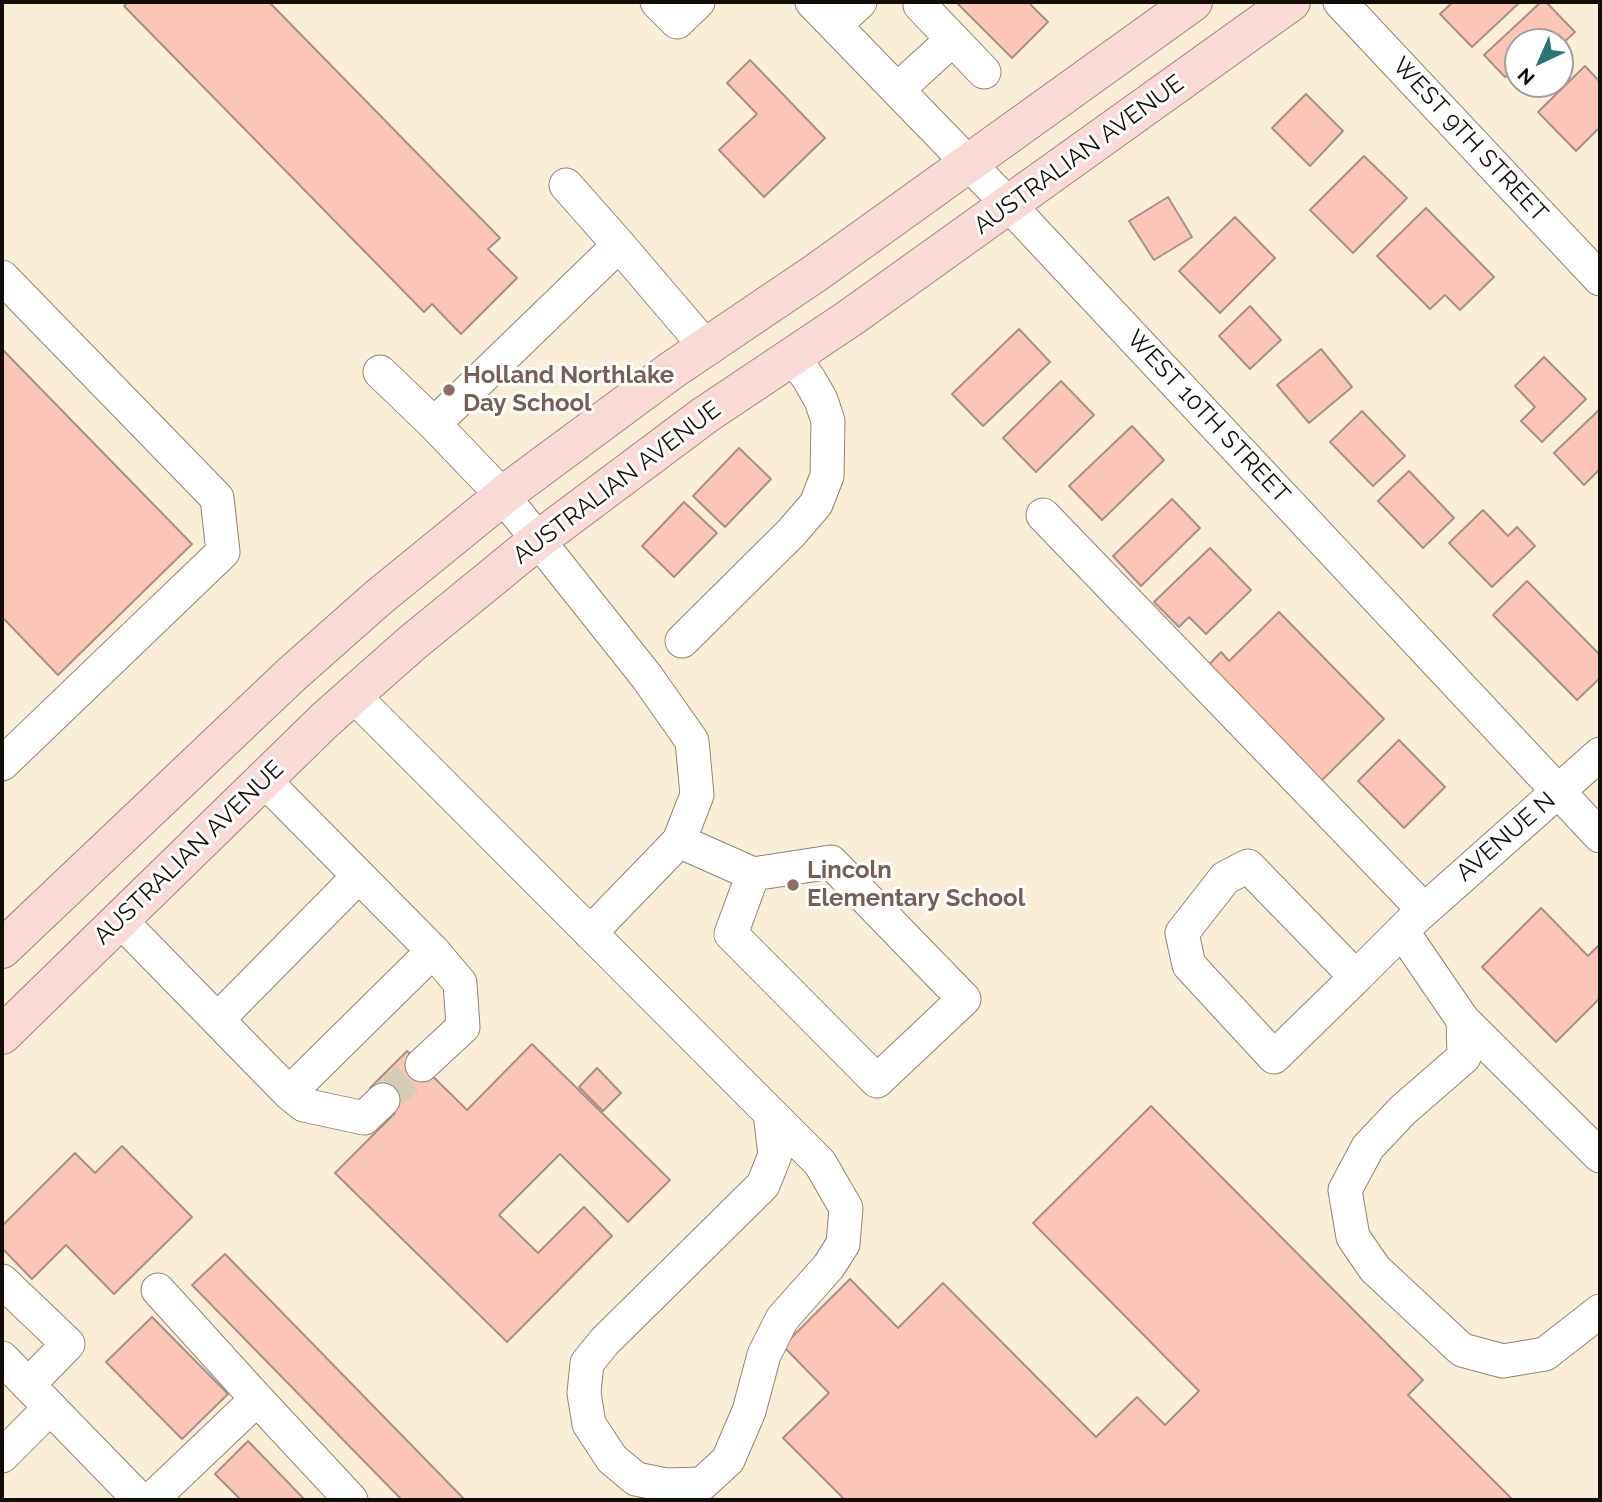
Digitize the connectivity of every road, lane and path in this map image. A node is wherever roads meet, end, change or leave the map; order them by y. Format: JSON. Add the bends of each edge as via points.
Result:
{"nodes":[{"id":1,"x":657,"y":2,"type":"edge"},
{"id":2,"x":698,"y":2,"type":"edge"},
{"id":3,"x":860,"y":2,"type":"edge"},
{"id":4,"x":1194,"y":2,"type":"edge"},
{"id":5,"x":1291,"y":2,"type":"edge"},
{"id":6,"x":1340,"y":2,"type":"edge"},
{"id":7,"x":920,"y":5,"type":"dead end"},
{"id":8,"x":823,"y":13,"type":"edge"},
{"id":9,"x":953,"y":39,"type":"junction"},
{"id":10,"x":984,"y":72,"type":"dead end"},
{"id":11,"x":897,"y":90,"type":"junction"},
{"id":12,"x":970,"y":164,"type":"junction"},
{"id":13,"x":566,"y":185,"type":"dead end"},
{"id":14,"x":1009,"y":205,"type":"junction"},
{"id":15,"x":619,"y":245,"type":"junction"},
{"id":16,"x":2,"y":277,"type":"edge"},
{"id":17,"x":1600,"y":279,"type":"edge"},
{"id":18,"x":706,"y":347,"type":"junction"},
{"id":19,"x":793,"y":357,"type":"junction"},
{"id":20,"x":380,"y":372,"type":"dead end"},
{"id":21,"x":434,"y":424,"type":"junction"},
{"id":22,"x":503,"y":496,"type":"junction"},
{"id":23,"x":1043,"y":515,"type":"dead end"},
{"id":24,"x":538,"y":540,"type":"junction"},
{"id":25,"x":682,"y":641,"type":"dead end"},
{"id":26,"x":353,"y":695,"type":"junction"},
{"id":27,"x":1600,"y":754,"type":"edge"},
{"id":28,"x":2,"y":764,"type":"edge"},
{"id":29,"x":264,"y":780,"type":"junction"},
{"id":30,"x":1558,"y":792,"type":"junction"},
{"id":31,"x":1600,"y":836,"type":"edge"},
{"id":32,"x":679,"y":841,"type":"junction"},
{"id":33,"x":753,"y":874,"type":"junction"},
{"id":34,"x":359,"y":876,"type":"junction"},
{"id":35,"x":120,"y":920,"type":"junction"},
{"id":36,"x":1413,"y":920,"type":"junction"},
{"id":37,"x":590,"y":933,"type":"junction"},
{"id":38,"x":2,"y":949,"type":"edge"},
{"id":39,"x":433,"y":951,"type":"junction"},
{"id":40,"x":1356,"y":977,"type":"junction"},
{"id":41,"x":218,"y":1019,"type":"junction"},
{"id":42,"x":1463,"y":1020,"type":"junction"},
{"id":43,"x":2,"y":1035,"type":"edge"},
{"id":44,"x":422,"y":1065,"type":"tunnel mouth"},
{"id":45,"x":289,"y":1093,"type":"junction"},
{"id":46,"x":383,"y":1100,"type":"tunnel mouth"},
{"id":47,"x":770,"y":1114,"type":"junction"},
{"id":48,"x":1600,"y":1156,"type":"edge"},
{"id":49,"x":2,"y":1281,"type":"edge"},
{"id":50,"x":158,"y":1290,"type":"dead end"},
{"id":51,"x":1600,"y":1311,"type":"edge"},
{"id":52,"x":2,"y":1359,"type":"edge"},
{"id":53,"x":39,"y":1397,"type":"junction"},
{"id":54,"x":257,"y":1399,"type":"junction"},
{"id":55,"x":2,"y":1456,"type":"edge"},
{"id":56,"x":140,"y":1500,"type":"edge"},
{"id":57,"x":151,"y":1500,"type":"edge"},
{"id":58,"x":351,"y":1500,"type":"edge"}],
"edges":[{"from":1,"to":2,"type":"street","via":[[677,22]]},
{"from":3,"to":8,"type":"street"},
{"from":4,"to":12,"type":"main road"},
{"from":5,"to":14,"type":"main road","name":"AUSTRALIAN AVENUE"},
{"from":6,"to":17,"type":"street","name":"WEST 9TH STREET"},
{"from":7,"to":9,"type":"street"},
{"from":8,"to":11,"type":"street","name":"WEST 10TH STREET"},
{"from":9,"to":10,"type":"street"},
{"from":9,"to":11,"type":"street"},
{"from":11,"to":12,"type":"street","name":"WEST 10TH STREET"},
{"from":12,"to":14,"type":"street","name":"WEST 10TH STREET"},
{"from":12,"to":18,"type":"main road"},
{"from":13,"to":15,"type":"street"},
{"from":14,"to":19,"type":"main road","name":"AUSTRALIAN AVENUE"},
{"from":14,"to":30,"type":"street","name":"WEST 10TH STREET"},
{"from":15,"to":18,"type":"street"},
{"from":15,"to":21,"type":"street"},
{"from":16,"to":28,"type":"street","via":[[217,498],[223,552]]},
{"from":18,"to":22,"type":"main road"},
{"from":19,"to":24,"type":"main road","name":"AUSTRALIAN AVENUE","via":[[705,415]]},
{"from":19,"to":25,"type":"street","via":[[821,400],[828,421],[827,476],[816,505]]},
{"from":20,"to":21,"type":"street"},
{"from":21,"to":22,"type":"street"},
{"from":22,"to":24,"type":"street"},
{"from":22,"to":38,"type":"main road","via":[[292,674]]},
{"from":23,"to":36,"type":"street"},
{"from":24,"to":26,"type":"main road","name":"AUSTRALIAN AVENUE"},
{"from":24,"to":32,"type":"street","via":[[692,741],[697,795]]},
{"from":26,"to":29,"type":"main road","name":"AUSTRALIAN AVENUE"},
{"from":26,"to":37,"type":"street"},
{"from":27,"to":30,"type":"street","name":"AVENUE N"},
{"from":29,"to":34,"type":"street"},
{"from":29,"to":35,"type":"main road","name":"AUSTRALIAN AVENUE"},
{"from":30,"to":31,"type":"street","name":"WEST 10TH STREET"},
{"from":30,"to":36,"type":"street","name":"AVENUE N"},
{"from":32,"to":33,"type":"street"},
{"from":32,"to":37,"type":"street"},
{"from":33,"to":33,"type":"street","via":[[831,862],[964,999],[877,1081],[731,934]]},
{"from":34,"to":39,"type":"street"},
{"from":34,"to":41,"type":"street"},
{"from":35,"to":41,"type":"street"},
{"from":35,"to":43,"type":"main road","name":"AUSTRALIAN AVENUE"},
{"from":36,"to":40,"type":"street","name":"AVENUE N"},
{"from":36,"to":42,"type":"street"},
{"from":37,"to":47,"type":"street"},
{"from":39,"to":44,"type":"street","via":[[460,983],[463,1027]]},
{"from":39,"to":45,"type":"street"},
{"from":40,"to":40,"type":"street","name":"AVENUE N","via":[[1274,1057],[1189,965],[1182,933],[1224,878],[1248,866]]},
{"from":41,"to":45,"type":"street"},
{"from":42,"to":48,"type":"street"},
{"from":42,"to":51,"type":"street","via":[[1464,1057],[1368,1147],[1345,1189],[1353,1237],[1375,1269],[1462,1350],[1503,1361],[1545,1354]]},
{"from":45,"to":46,"type":"street","via":[[304,1105],[364,1118]]},
{"from":47,"to":47,"type":"street","via":[[820,1163],[846,1208],[843,1244],[782,1319],[764,1355],[749,1411],[728,1460],[702,1484],[666,1485],[636,1479],[612,1459],[589,1424],[584,1393],[587,1363],[763,1185],[775,1154]]},
{"from":49,"to":53,"type":"street","via":[[68,1344]]},
{"from":50,"to":54,"type":"street"},
{"from":52,"to":53,"type":"street"},
{"from":53,"to":55,"type":"street"},
{"from":53,"to":56,"type":"street"},
{"from":54,"to":57,"type":"street"},
{"from":54,"to":58,"type":"street"}]}
